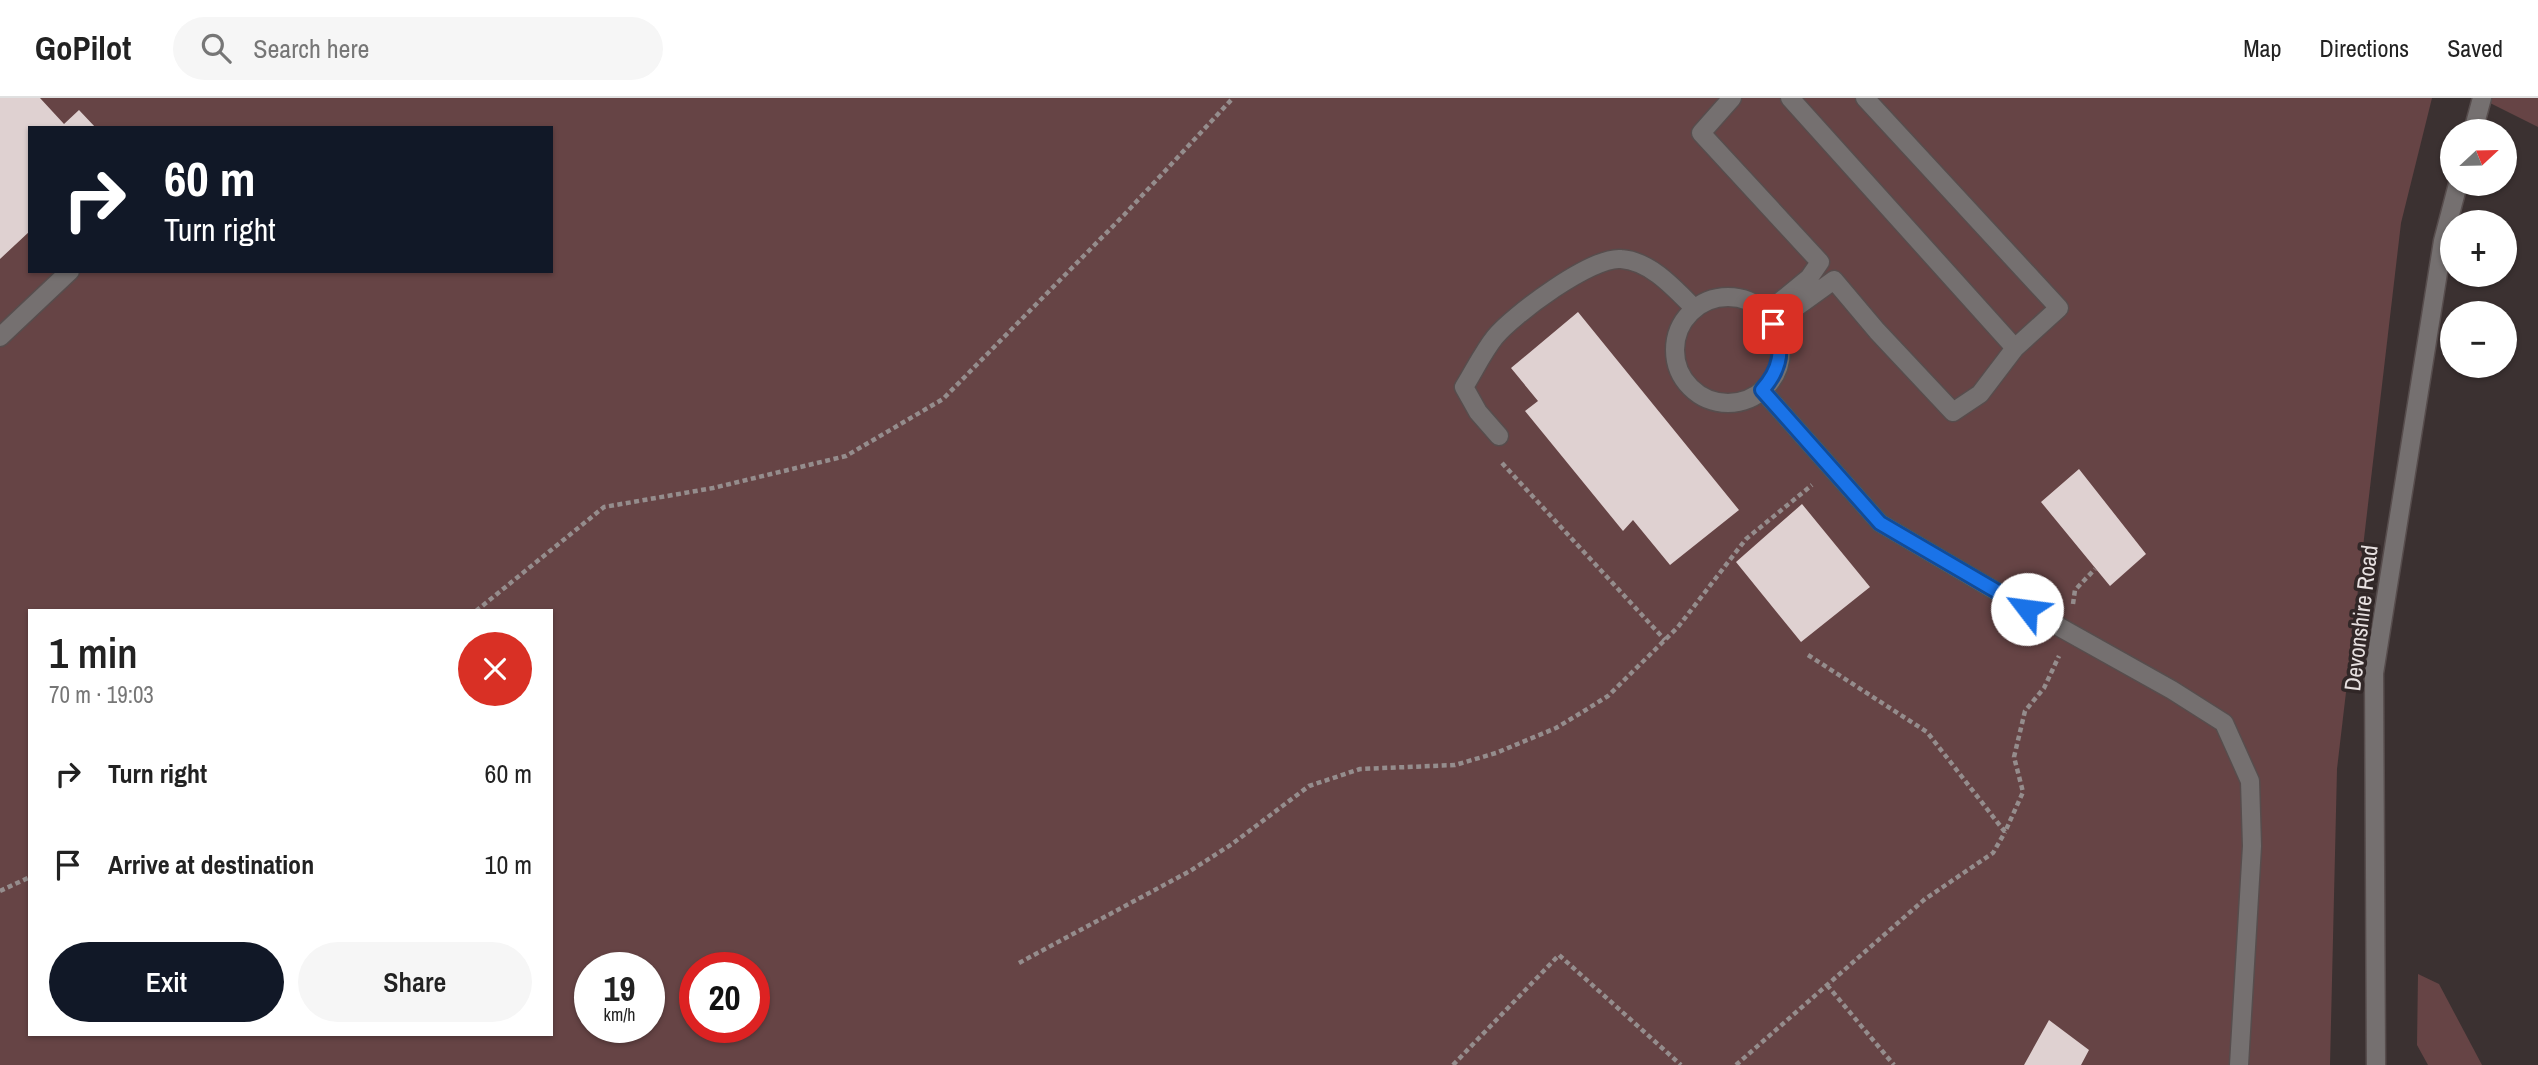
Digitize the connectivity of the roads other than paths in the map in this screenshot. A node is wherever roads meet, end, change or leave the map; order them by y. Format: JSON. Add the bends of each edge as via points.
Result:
{"nodes":[{"id":1,"x":1732,"y":98,"type":"edge"},
{"id":2,"x":1790,"y":98,"type":"edge"},
{"id":3,"x":1865,"y":98,"type":"edge"},
{"id":4,"x":2482,"y":98,"type":"edge"},
{"id":5,"x":2476,"y":119,"type":"edge"},
{"id":6,"x":2455,"y":196,"type":"edge"},
{"id":7,"x":68,"y":273,"type":"edge"},
{"id":8,"x":1695,"y":309,"type":"junction"},
{"id":9,"x":1769,"y":318,"type":"junction"},
{"id":10,"x":0,"y":337,"type":"edge"},
{"id":11,"x":2015,"y":348,"type":"junction"},
{"id":12,"x":1762,"y":390,"type":"junction"},
{"id":13,"x":1499,"y":436,"type":"dead end"},
{"id":14,"x":2239,"y":1065,"type":"edge"},
{"id":15,"x":2376,"y":1065,"type":"edge"}],
"edges":[{"from":1,"to":9,"type":"street","via":[[1701,133],[1820,262]]},
{"from":2,"to":11,"type":"street"},
{"from":3,"to":11,"type":"street","via":[[2059,308]]},
{"from":4,"to":5,"type":"street"},
{"from":6,"to":15,"type":"street","name":"Devonshire Road","via":[[2443,241],[2374,673]]},
{"from":7,"to":10,"type":"street"},
{"from":8,"to":9,"type":"street","via":[[1718,298],[1735,298],[1752,303]]},
{"from":8,"to":12,"type":"street","via":[[1679,329],[1675,346],[1684,380],[1713,401],[1747,400]]},
{"from":8,"to":13,"type":"street","via":[[1648,268],[1620,258],[1596,264],[1533,302],[1496,336],[1464,387]]},
{"from":9,"to":11,"type":"street","via":[[1833,280],[1953,412],[1980,394]]},
{"from":9,"to":12,"type":"street","via":[[1780,344],[1780,361]]},
{"from":12,"to":14,"type":"street","via":[[1880,523],[2224,723],[2250,781],[2252,846]]}]}
